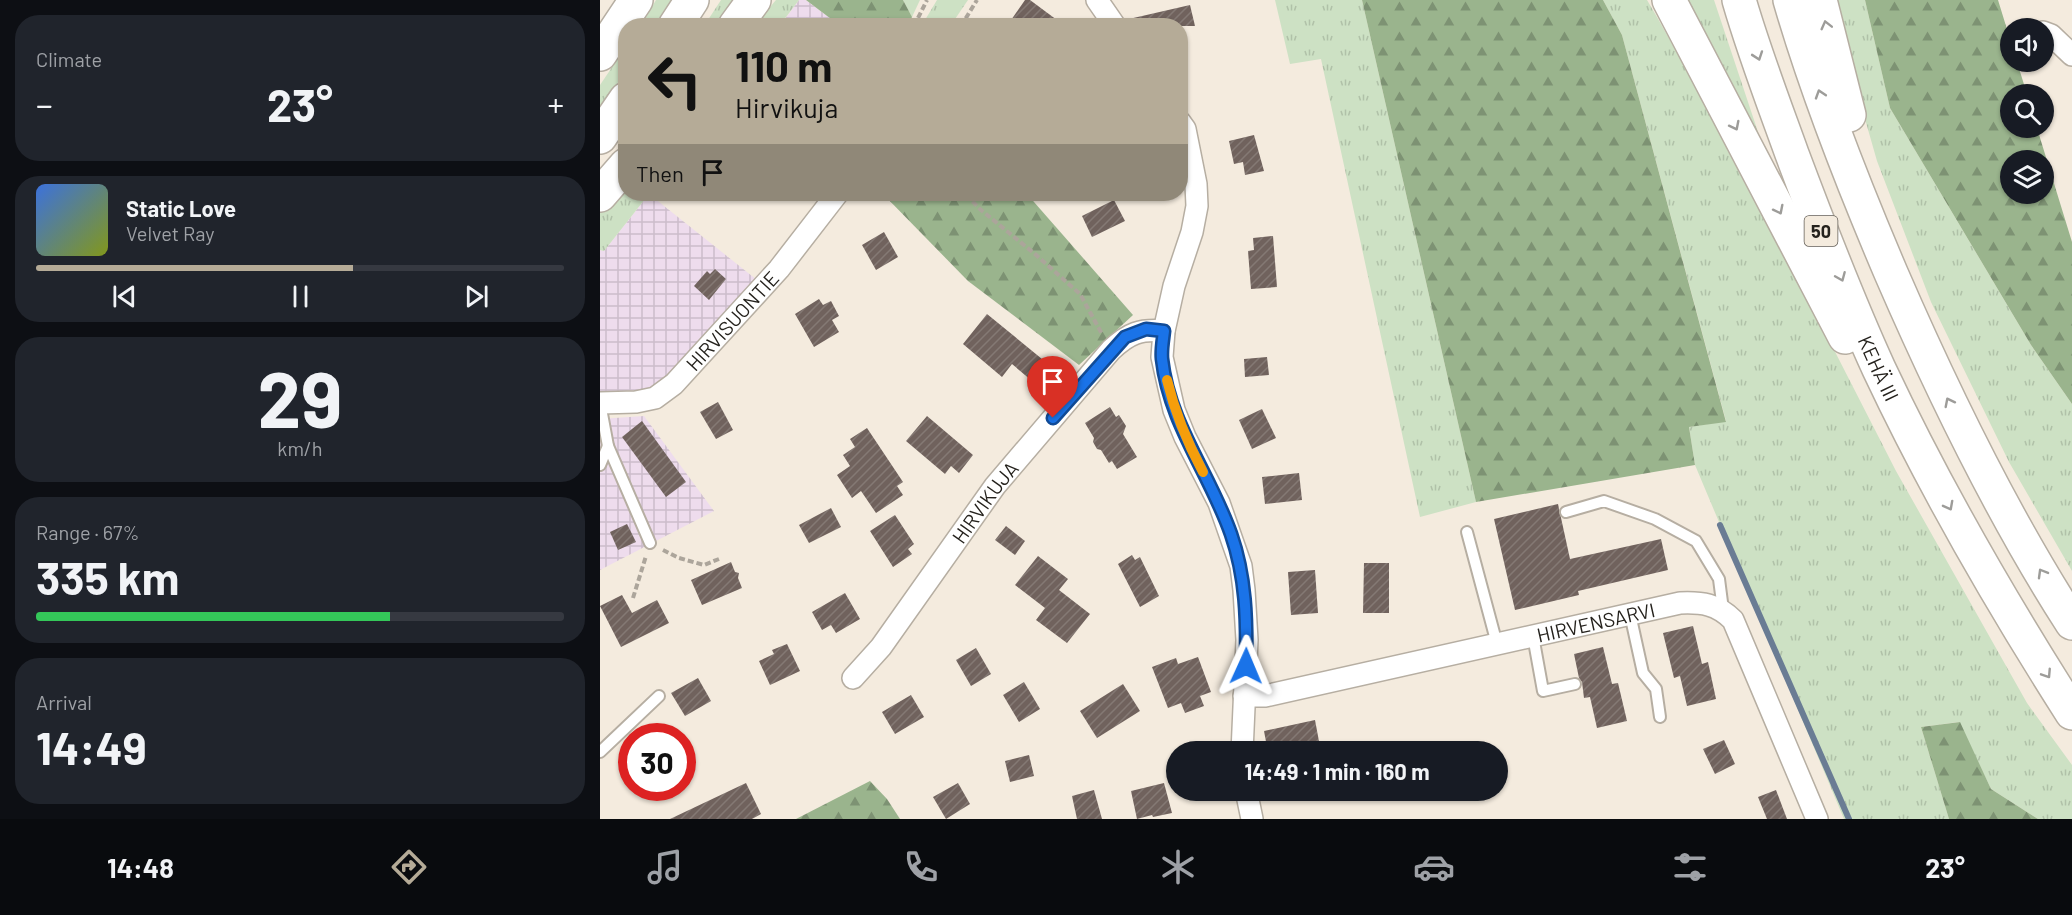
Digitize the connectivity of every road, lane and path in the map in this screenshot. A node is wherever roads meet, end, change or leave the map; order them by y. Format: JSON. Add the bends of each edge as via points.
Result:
{"nodes":[{"id":1,"x":636,"y":0,"type":"edge"},
{"id":2,"x":692,"y":0,"type":"edge"},
{"id":3,"x":754,"y":0,"type":"edge"},
{"id":4,"x":927,"y":0,"type":"edge"},
{"id":5,"x":977,"y":0,"type":"edge"},
{"id":6,"x":1097,"y":0,"type":"edge"},
{"id":7,"x":1669,"y":0,"type":"edge"},
{"id":8,"x":1739,"y":0,"type":"edge"},
{"id":9,"x":1790,"y":0,"type":"edge"},
{"id":10,"x":1820,"y":0,"type":"edge"},
{"id":11,"x":624,"y":18,"type":"edge"},
{"id":12,"x":680,"y":18,"type":"edge"},
{"id":13,"x":741,"y":18,"type":"edge"},
{"id":14,"x":918,"y":18,"type":"edge"},
{"id":15,"x":966,"y":18,"type":"edge"},
{"id":16,"x":1109,"y":18,"type":"edge"},
{"id":17,"x":618,"y":27,"type":"edge"},
{"id":18,"x":2054,"y":38,"type":"edge"},
{"id":19,"x":600,"y":54,"type":"edge"},
{"id":20,"x":2072,"y":55,"type":"edge"},
{"id":21,"x":618,"y":111,"type":"edge"},
{"id":22,"x":600,"y":137,"type":"edge"},
{"id":23,"x":1188,"y":144,"type":"edge"},
{"id":24,"x":618,"y":174,"type":"edge"},
{"id":25,"x":600,"y":195,"type":"edge"},
{"id":26,"x":832,"y":201,"type":"edge"},
{"id":27,"x":972,"y":201,"type":"edge"},
{"id":28,"x":1905,"y":304,"type":"junction"},
{"id":29,"x":1164,"y":331,"type":"junction"},
{"id":30,"x":1111,"y":350,"type":"junction"},
{"id":31,"x":600,"y":403,"type":"edge"},
{"id":32,"x":608,"y":446,"type":"junction"},
{"id":33,"x":1921,"y":454,"type":"junction"},
{"id":34,"x":600,"y":465,"type":"edge"},
{"id":35,"x":1566,"y":512,"type":"dead end"},
{"id":36,"x":1467,"y":532,"type":"dead end"},
{"id":37,"x":650,"y":543,"type":"junction"},
{"id":38,"x":719,"y":559,"type":"dead end"},
{"id":39,"x":633,"y":598,"type":"dead end"},
{"id":40,"x":1723,"y":610,"type":"junction"},
{"id":41,"x":1630,"y":614,"type":"junction"},
{"id":42,"x":2072,"y":624,"type":"edge"},
{"id":43,"x":1533,"y":636,"type":"junction"},
{"id":44,"x":1497,"y":644,"type":"junction"},
{"id":45,"x":854,"y":678,"type":"dead end"},
{"id":46,"x":1575,"y":684,"type":"dead end"},
{"id":47,"x":659,"y":696,"type":"dead end"},
{"id":48,"x":1244,"y":696,"type":"junction"},
{"id":49,"x":2072,"y":713,"type":"edge"},
{"id":50,"x":1660,"y":717,"type":"dead end"},
{"id":51,"x":1242,"y":741,"type":"edge"},
{"id":52,"x":600,"y":752,"type":"edge"},
{"id":53,"x":1248,"y":801,"type":"edge"},
{"id":54,"x":1252,"y":819,"type":"edge"},
{"id":55,"x":1817,"y":819,"type":"edge"}],
"edges":[{"from":1,"to":11,"type":"highway"},
{"from":2,"to":12,"type":"highway"},
{"from":3,"to":13,"type":"highway"},
{"from":4,"to":14,"type":"path"},
{"from":5,"to":15,"type":"path"},
{"from":6,"to":16,"type":"street"},
{"from":7,"to":33,"type":"highway","one_way":true,"via":[[1865,377]]},
{"from":8,"to":33,"type":"highway","name":"KEHÄ III","number":"50","one_way":true,"via":[[1816,218],[1879,368]]},
{"from":28,"to":9,"type":"highway","number":"50","one_way":true,"via":[[1826,112]]},
{"from":28,"to":10,"type":"highway","one_way":true,"via":[[1844,97]]},
{"from":17,"to":19,"type":"highway"},
{"from":18,"to":20,"type":"street"},
{"from":21,"to":22,"type":"highway"},
{"from":23,"to":29,"type":"street","via":[[1197,206]]},
{"from":24,"to":25,"type":"highway"},
{"from":26,"to":31,"type":"street","name":"HIRVISUONTIE","via":[[779,269],[674,384],[655,398]]},
{"from":27,"to":30,"type":"path","via":[[1080,294]]},
{"from":42,"to":28,"type":"highway","number":"50","one_way":true,"via":[[1947,398]]},
{"from":29,"to":30,"type":"street","name":"HIRVIKUJA","via":[[1146,329],[1125,337]]},
{"from":29,"to":48,"type":"street","via":[[1162,357],[1174,410],[1219,503],[1241,566],[1247,640]]},
{"from":30,"to":45,"type":"street","name":"HIRVIKUJA","via":[[995,486],[881,647]]},
{"from":31,"to":32,"type":"lane"},
{"from":32,"to":34,"type":"lane"},
{"from":32,"to":37,"type":"lane"},
{"from":33,"to":49,"type":"highway","name":"KEHÄ III","number":"50","one_way":true,"via":[[2020,632]]},
{"from":35,"to":40,"type":"lane","via":[[1604,501],[1655,519],[1696,541],[1719,579]]},
{"from":36,"to":44,"type":"lane"},
{"from":37,"to":38,"type":"path","via":[[704,565]]},
{"from":37,"to":39,"type":"path"},
{"from":40,"to":41,"type":"street","name":"HIRVENSARVI","via":[[1702,602]]},
{"from":40,"to":55,"type":"street","via":[[1733,620]]},
{"from":41,"to":43,"type":"street","name":"HIRVENSARVI"},
{"from":41,"to":50,"type":"lane","via":[[1643,673],[1656,689]]},
{"from":43,"to":44,"type":"street","name":"HIRVENSARVI"},
{"from":43,"to":46,"type":"lane","via":[[1543,691]]},
{"from":44,"to":48,"type":"street","name":"HIRVENSARVI","via":[[1265,696]]},
{"from":47,"to":52,"type":"lane"},
{"from":48,"to":51,"type":"street"},
{"from":53,"to":54,"type":"street"}]}
